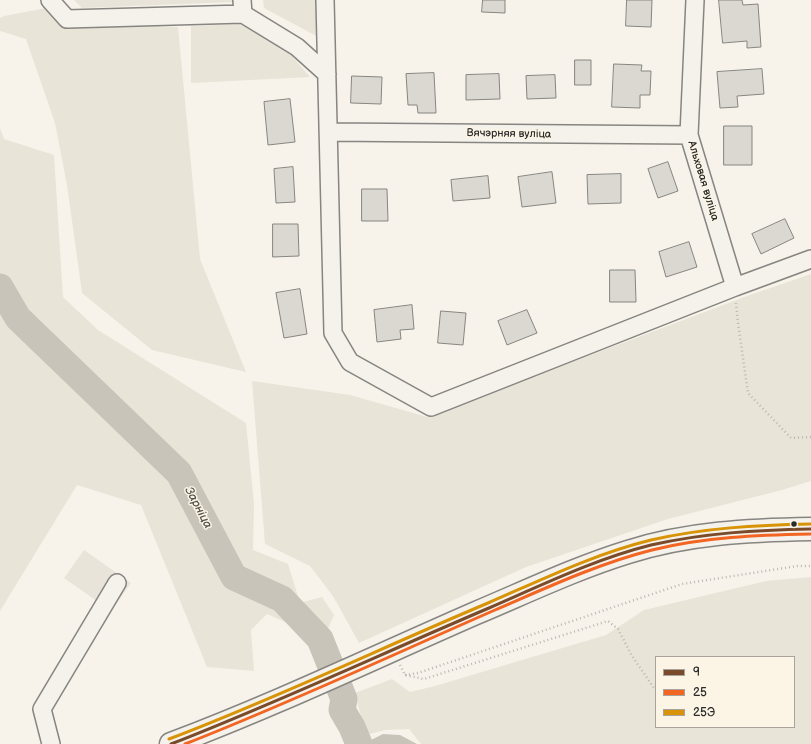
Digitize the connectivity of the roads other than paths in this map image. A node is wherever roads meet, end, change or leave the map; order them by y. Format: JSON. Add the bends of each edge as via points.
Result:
{"nodes":[{"id":1,"x":50,"y":0,"type":"edge"},
{"id":2,"x":325,"y":0,"type":"edge"},
{"id":3,"x":695,"y":0,"type":"edge"},
{"id":4,"x":242,"y":7,"type":"edge"},
{"id":5,"x":327,"y":74,"type":"junction"},
{"id":6,"x":328,"y":132,"type":"junction"},
{"id":7,"x":689,"y":136,"type":"junction"},
{"id":8,"x":811,"y":259,"type":"edge"},
{"id":9,"x":735,"y":287,"type":"junction"},
{"id":10,"x":811,"y":529,"type":"edge"},
{"id":11,"x":118,"y":583,"type":"dead end"},
{"id":12,"x":51,"y":744,"type":"edge"},
{"id":13,"x":171,"y":744,"type":"edge"}],
"edges":[{"from":1,"to":4,"type":"street","via":[[67,18]]},
{"from":2,"to":5,"type":"street"},
{"from":3,"to":7,"type":"street","name":"Альховая вуліца"},
{"from":4,"to":5,"type":"street","via":[[297,47]]},
{"from":5,"to":6,"type":"street"},
{"from":6,"to":7,"type":"street","name":"Вячэрняя вуліца"},
{"from":6,"to":9,"type":"street","via":[[333,333],[350,362],[430,406]]},
{"from":7,"to":9,"type":"street","name":"Альховая вуліца"},
{"from":8,"to":9,"type":"street"},
{"from":10,"to":13,"type":"main road","via":[[732,532],[682,539],[629,551],[566,574],[230,722]]},
{"from":11,"to":12,"type":"street","via":[[42,709]]}]}
